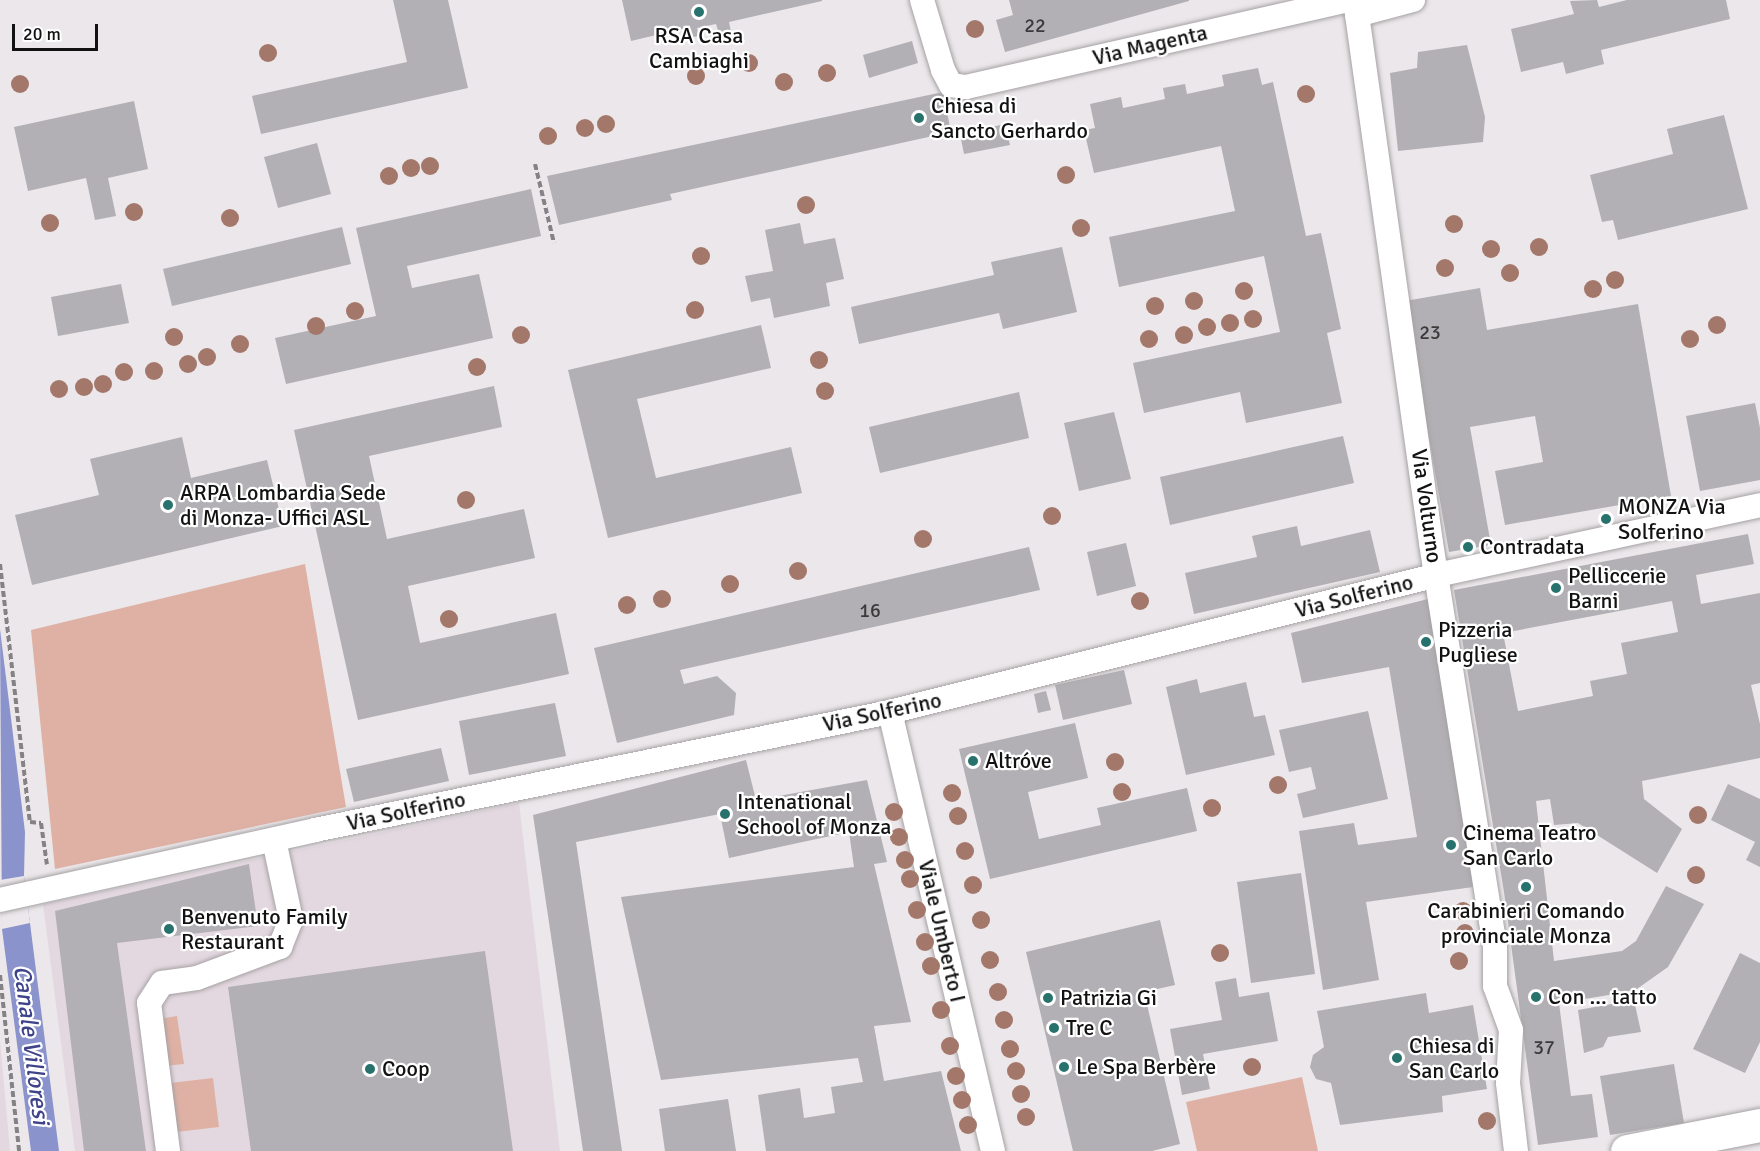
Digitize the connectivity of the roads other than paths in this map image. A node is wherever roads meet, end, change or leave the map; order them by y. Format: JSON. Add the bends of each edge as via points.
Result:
{"nodes":[{"id":1,"x":922,"y":0,"type":"edge"},
{"id":2,"x":1413,"y":0,"type":"edge"},
{"id":3,"x":1353,"y":5,"type":"edge"},
{"id":4,"x":1760,"y":505,"type":"edge"},
{"id":5,"x":1437,"y":575,"type":"junction"},
{"id":6,"x":890,"y":712,"type":"junction"},
{"id":7,"x":274,"y":840,"type":"junction"},
{"id":8,"x":0,"y":900,"type":"edge"},
{"id":9,"x":1760,"y":1125,"type":"edge"},
{"id":10,"x":168,"y":1151,"type":"edge"},
{"id":11,"x":993,"y":1151,"type":"edge"},
{"id":12,"x":1516,"y":1151,"type":"edge"},
{"id":13,"x":1627,"y":1151,"type":"edge"}],
"edges":[{"from":1,"to":3,"type":"street","name":"Via Magenta","via":[[943,70],[951,85],[966,87]]},
{"from":2,"to":3,"type":"street","name":"Via Magenta"},
{"from":3,"to":5,"type":"street","name":"Via Volturno"},
{"from":4,"to":5,"type":"street","name":"Via Solferino"},
{"from":5,"to":6,"type":"street","name":"Via Solferino"},
{"from":5,"to":12,"type":"street","name":"Via Volturno","via":[[1495,945],[1494,986],[1511,1030],[1508,1083]]},
{"from":6,"to":7,"type":"street","name":"Via Solferino"},
{"from":6,"to":11,"type":"street","name":"Viale Umberto I"},
{"from":7,"to":8,"type":"street","name":"Via Solferino"},
{"from":7,"to":10,"type":"street","via":[[291,920],[280,947],[197,978],[162,983],[149,1004]]},
{"from":9,"to":13,"type":"street"}]}
